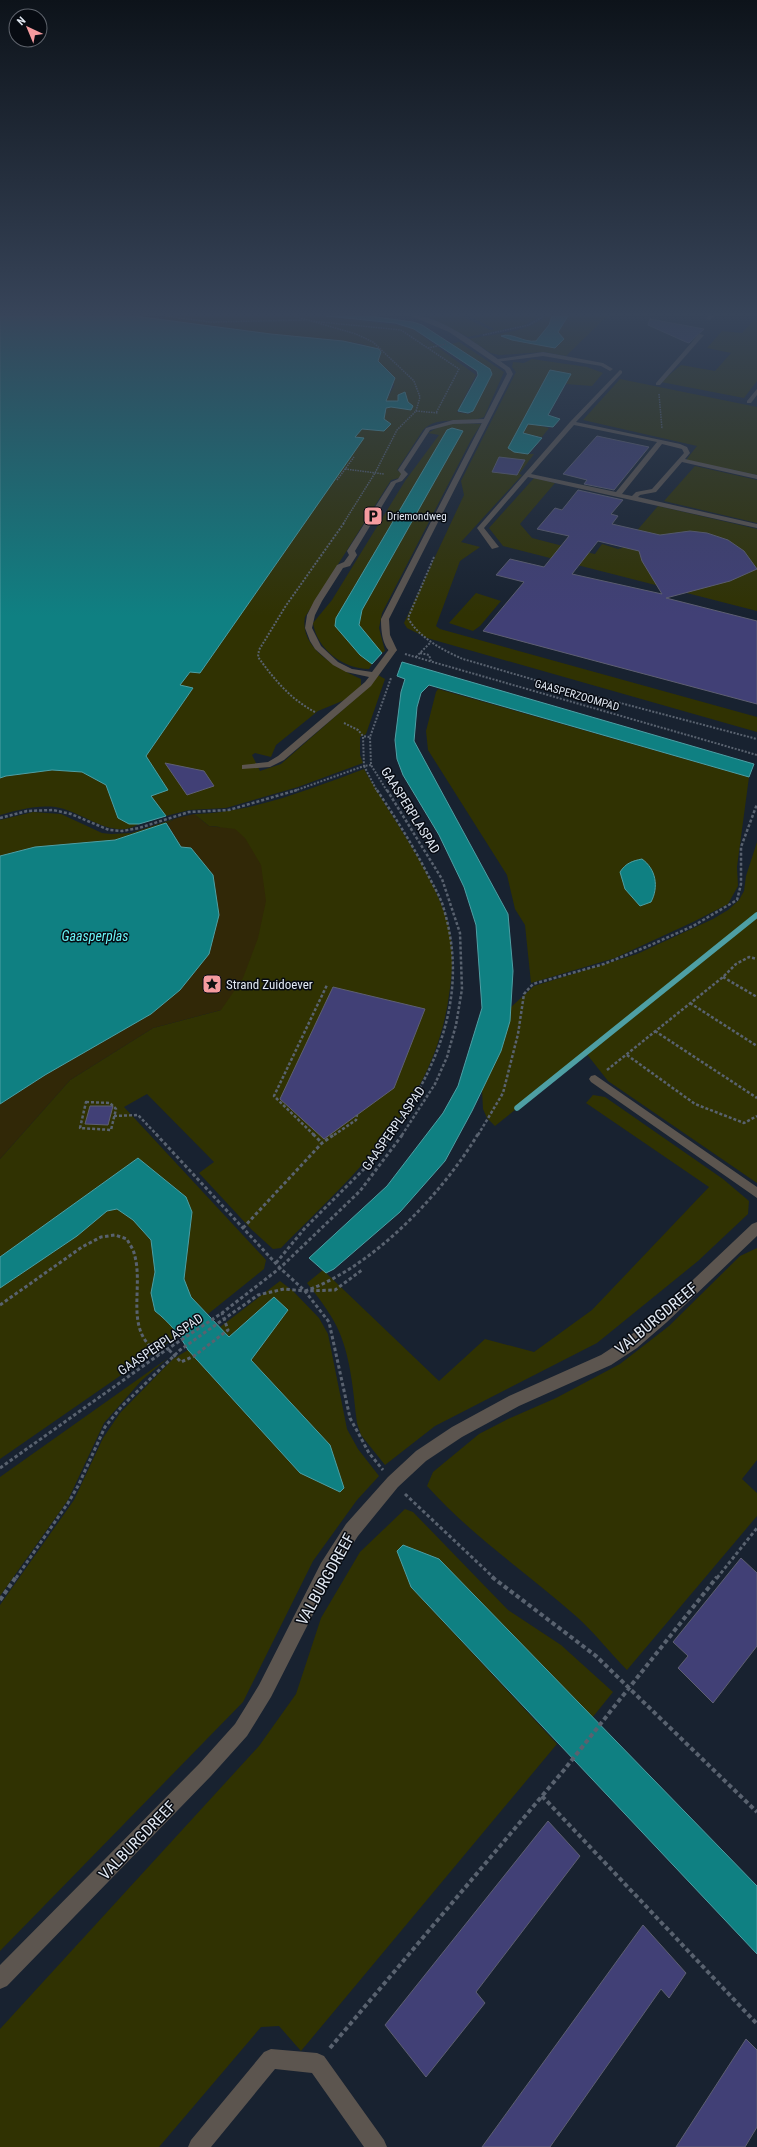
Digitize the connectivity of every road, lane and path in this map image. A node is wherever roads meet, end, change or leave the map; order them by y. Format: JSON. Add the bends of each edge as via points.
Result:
{"nodes":[{"id":1,"x":488,"y":416,"type":"edge"},
{"id":2,"x":578,"y":416,"type":"edge"},
{"id":3,"x":661,"y":416,"type":"edge"},
{"id":4,"x":486,"y":421,"type":"junction"},
{"id":5,"x":572,"y":423,"type":"junction"},
{"id":6,"x":661,"y":441,"type":"junction"},
{"id":7,"x":354,"y":457,"type":"dead end"},
{"id":8,"x":681,"y":460,"type":"junction"},
{"id":9,"x":345,"y":469,"type":"junction"},
{"id":10,"x":528,"y":474,"type":"junction"},
{"id":11,"x":402,"y":477,"type":"junction"},
{"id":12,"x":757,"y":477,"type":"edge"},
{"id":13,"x":337,"y":480,"type":"dead end"},
{"id":14,"x":617,"y":495,"type":"junction"},
{"id":15,"x":633,"y":498,"type":"junction"},
{"id":16,"x":757,"y":526,"type":"edge"},
{"id":17,"x":495,"y":547,"type":"dead end"},
{"id":18,"x":435,"y":554,"type":"dead end"},
{"id":19,"x":431,"y":642,"type":"junction"},
{"id":20,"x":393,"y":650,"type":"junction"},
{"id":21,"x":420,"y":653,"type":"junction"},
{"id":22,"x":416,"y":657,"type":"junction"},
{"id":23,"x":431,"y":661,"type":"junction"},
{"id":24,"x":374,"y":675,"type":"junction"},
{"id":25,"x":363,"y":736,"type":"dead end"},
{"id":26,"x":757,"y":739,"type":"edge"},
{"id":27,"x":757,"y":754,"type":"edge"},
{"id":28,"x":371,"y":765,"type":"junction"},
{"id":29,"x":364,"y":766,"type":"junction"},
{"id":30,"x":245,"y":767,"type":"dead end"},
{"id":31,"x":757,"y":804,"type":"edge"},
{"id":32,"x":0,"y":818,"type":"edge"},
{"id":33,"x":757,"y":959,"type":"edge"},
{"id":34,"x":723,"y":977,"type":"junction"},
{"id":35,"x":327,"y":984,"type":"dead end"},
{"id":36,"x":757,"y":997,"type":"edge"},
{"id":37,"x":690,"y":1003,"type":"junction"},
{"id":38,"x":655,"y":1031,"type":"junction"},
{"id":39,"x":757,"y":1046,"type":"edge"},
{"id":40,"x":627,"y":1055,"type":"junction"},
{"id":41,"x":595,"y":1079,"type":"joint"},
{"id":42,"x":757,"y":1098,"type":"edge"},
{"id":43,"x":357,"y":1115,"type":"dead end"},
{"id":44,"x":114,"y":1116,"type":"junction"},
{"id":45,"x":757,"y":1116,"type":"edge"},
{"id":46,"x":322,"y":1143,"type":"junction"},
{"id":47,"x":757,"y":1193,"type":"edge"},
{"id":48,"x":244,"y":1228,"type":"junction"},
{"id":49,"x":757,"y":1228,"type":"edge"},
{"id":50,"x":276,"y":1263,"type":"junction"},
{"id":51,"x":280,"y":1268,"type":"junction"},
{"id":52,"x":362,"y":1270,"type":"dead end"},
{"id":53,"x":305,"y":1291,"type":"junction"},
{"id":54,"x":0,"y":1305,"type":"edge"},
{"id":55,"x":222,"y":1313,"type":"junction"},
{"id":56,"x":224,"y":1318,"type":"junction"},
{"id":57,"x":169,"y":1350,"type":"junction"},
{"id":58,"x":160,"y":1354,"type":"junction"},
{"id":59,"x":174,"y":1356,"type":"junction"},
{"id":60,"x":0,"y":1468,"type":"edge"},
{"id":61,"x":393,"y":1482,"type":"junction"},
{"id":62,"x":757,"y":1528,"type":"edge"},
{"id":63,"x":0,"y":1600,"type":"edge"},
{"id":64,"x":628,"y":1687,"type":"junction"},
{"id":65,"x":542,"y":1796,"type":"junction"},
{"id":66,"x":757,"y":1812,"type":"edge"},
{"id":67,"x":0,"y":1980,"type":"edge"},
{"id":68,"x":757,"y":2024,"type":"edge"},
{"id":69,"x":317,"y":2063,"type":"junction"},
{"id":70,"x":198,"y":2147,"type":"edge"},
{"id":71,"x":377,"y":2147,"type":"edge"}],
"edges":[{"from":1,"to":4,"type":"street"},
{"from":2,"to":5,"type":"lane"},
{"from":3,"to":6,"type":"path","via":[[663,438]]},
{"from":4,"to":11,"type":"lane","via":[[453,422],[428,429],[401,470],[405,474]]},
{"from":4,"to":20,"type":"street","via":[[386,619],[386,635]]},
{"from":5,"to":6,"type":"lane"},
{"from":5,"to":10,"type":"lane"},
{"from":6,"to":8,"type":"lane","via":[[685,448],[686,453]]},
{"from":6,"to":14,"type":"lane"},
{"from":7,"to":9,"type":"path"},
{"from":8,"to":12,"type":"lane"},
{"from":8,"to":15,"type":"lane","via":[[654,491],[638,493]]},
{"from":9,"to":11,"type":"path"},
{"from":9,"to":13,"type":"path"},
{"from":10,"to":14,"type":"lane"},
{"from":10,"to":17,"type":"lane","via":[[480,528]]},
{"from":11,"to":24,"type":"lane","via":[[394,482],[351,551],[353,555],[347,564],[340,567],[309,622],[314,641],[328,657],[341,666]]},
{"from":14,"to":15,"type":"lane"},
{"from":15,"to":16,"type":"lane"},
{"from":18,"to":19,"type":"path","via":[[408,618],[413,628]]},
{"from":19,"to":21,"type":"path"},
{"from":19,"to":26,"type":"path","via":[[449,653],[492,668]]},
{"from":20,"to":22,"type":"path","name":"GAASPERZOOMPAD"},
{"from":20,"to":24,"type":"lane"},
{"from":20,"to":28,"type":"path","name":"GAASPERPLASPAD","via":[[395,657],[392,675],[370,737]]},
{"from":21,"to":22,"type":"path"},
{"from":21,"to":23,"type":"path","via":[[430,656]]},
{"from":22,"to":23,"type":"path","name":"GAASPERZOOMPAD"},
{"from":23,"to":27,"type":"path","name":"GAASPERZOOMPAD"},
{"from":24,"to":30,"type":"lane","via":[[368,684],[281,758],[270,764]]},
{"from":25,"to":29,"type":"path"},
{"from":28,"to":29,"type":"path"},
{"from":28,"to":51,"type":"path","name":"GAASPERPLASPAD","via":[[442,879],[460,933],[462,989],[456,1025],[435,1084],[386,1158],[360,1191]]},
{"from":29,"to":32,"type":"path","via":[[325,781],[227,811],[190,812],[141,828],[121,831],[104,830],[70,814],[50,810],[34,810]]},
{"from":29,"to":50,"type":"path","via":[[372,783],[406,834],[441,901],[451,936],[453,966],[447,1024],[432,1067],[406,1113],[370,1162],[305,1228]]},
{"from":31,"to":53,"type":"path","via":[[742,847],[741,884],[737,900],[662,941],[613,960],[533,984],[524,994],[518,1034],[504,1093],[465,1156],[413,1218],[349,1270],[325,1284]]},
{"from":33,"to":34,"type":"path","via":[[749,957],[736,964]]},
{"from":34,"to":36,"type":"path"},
{"from":34,"to":37,"type":"path"},
{"from":35,"to":46,"type":"path","via":[[274,1096]]},
{"from":37,"to":38,"type":"path"},
{"from":37,"to":39,"type":"path"},
{"from":38,"to":40,"type":"path"},
{"from":38,"to":42,"type":"path"},
{"from":40,"to":41,"type":"path"},
{"from":40,"to":45,"type":"path","via":[[695,1104],[744,1123]]},
{"from":41,"to":47,"type":"lane"},
{"from":43,"to":46,"type":"path","via":[[356,1120]]},
{"from":44,"to":44,"type":"path","via":[[111,1130],[80,1128],[86,1102],[110,1103],[116,1109]]},
{"from":44,"to":48,"type":"path","via":[[138,1115]]},
{"from":46,"to":48,"type":"path"},
{"from":48,"to":50,"type":"path"},
{"from":49,"to":61,"type":"street","name":"VALBURGDREEF","via":[[632,1343],[606,1360],[514,1401],[457,1432],[421,1456]]},
{"from":50,"to":51,"type":"path"},
{"from":51,"to":53,"type":"path"},
{"from":51,"to":55,"type":"path","name":"GAASPERPLASPAD"},
{"from":52,"to":53,"type":"path","via":[[335,1290]]},
{"from":53,"to":56,"type":"path","via":[[284,1289],[258,1295]]},
{"from":53,"to":61,"type":"path","via":[[329,1322],[350,1418],[369,1453]]},
{"from":54,"to":58,"type":"path","via":[[82,1247],[101,1237],[115,1235],[126,1239],[134,1254],[139,1328],[147,1345]]},
{"from":55,"to":56,"type":"path"},
{"from":55,"to":57,"type":"path","name":"GAASPERPLASPAD"},
{"from":56,"to":59,"type":"path"},
{"from":56,"to":59,"type":"path","via":[[228,1330],[212,1344],[181,1362]]},
{"from":57,"to":58,"type":"path","name":"GAASPERPLASPAD"},
{"from":57,"to":59,"type":"path"},
{"from":58,"to":60,"type":"path","name":"GAASPERPLASPAD"},
{"from":59,"to":63,"type":"path","via":[[122,1406],[105,1427],[68,1503]]},
{"from":61,"to":64,"type":"path","via":[[484,1571],[596,1656]]},
{"from":61,"to":67,"type":"street","name":"VALBURGDREEF","via":[[352,1530],[327,1569],[265,1691],[241,1730]]},
{"from":62,"to":64,"type":"path"},
{"from":64,"to":65,"type":"path"},
{"from":64,"to":66,"type":"path"},
{"from":65,"to":68,"type":"path"},
{"from":65,"to":69,"type":"path"},
{"from":69,"to":70,"type":"street","via":[[271,2059]]},
{"from":69,"to":71,"type":"street"}]}
